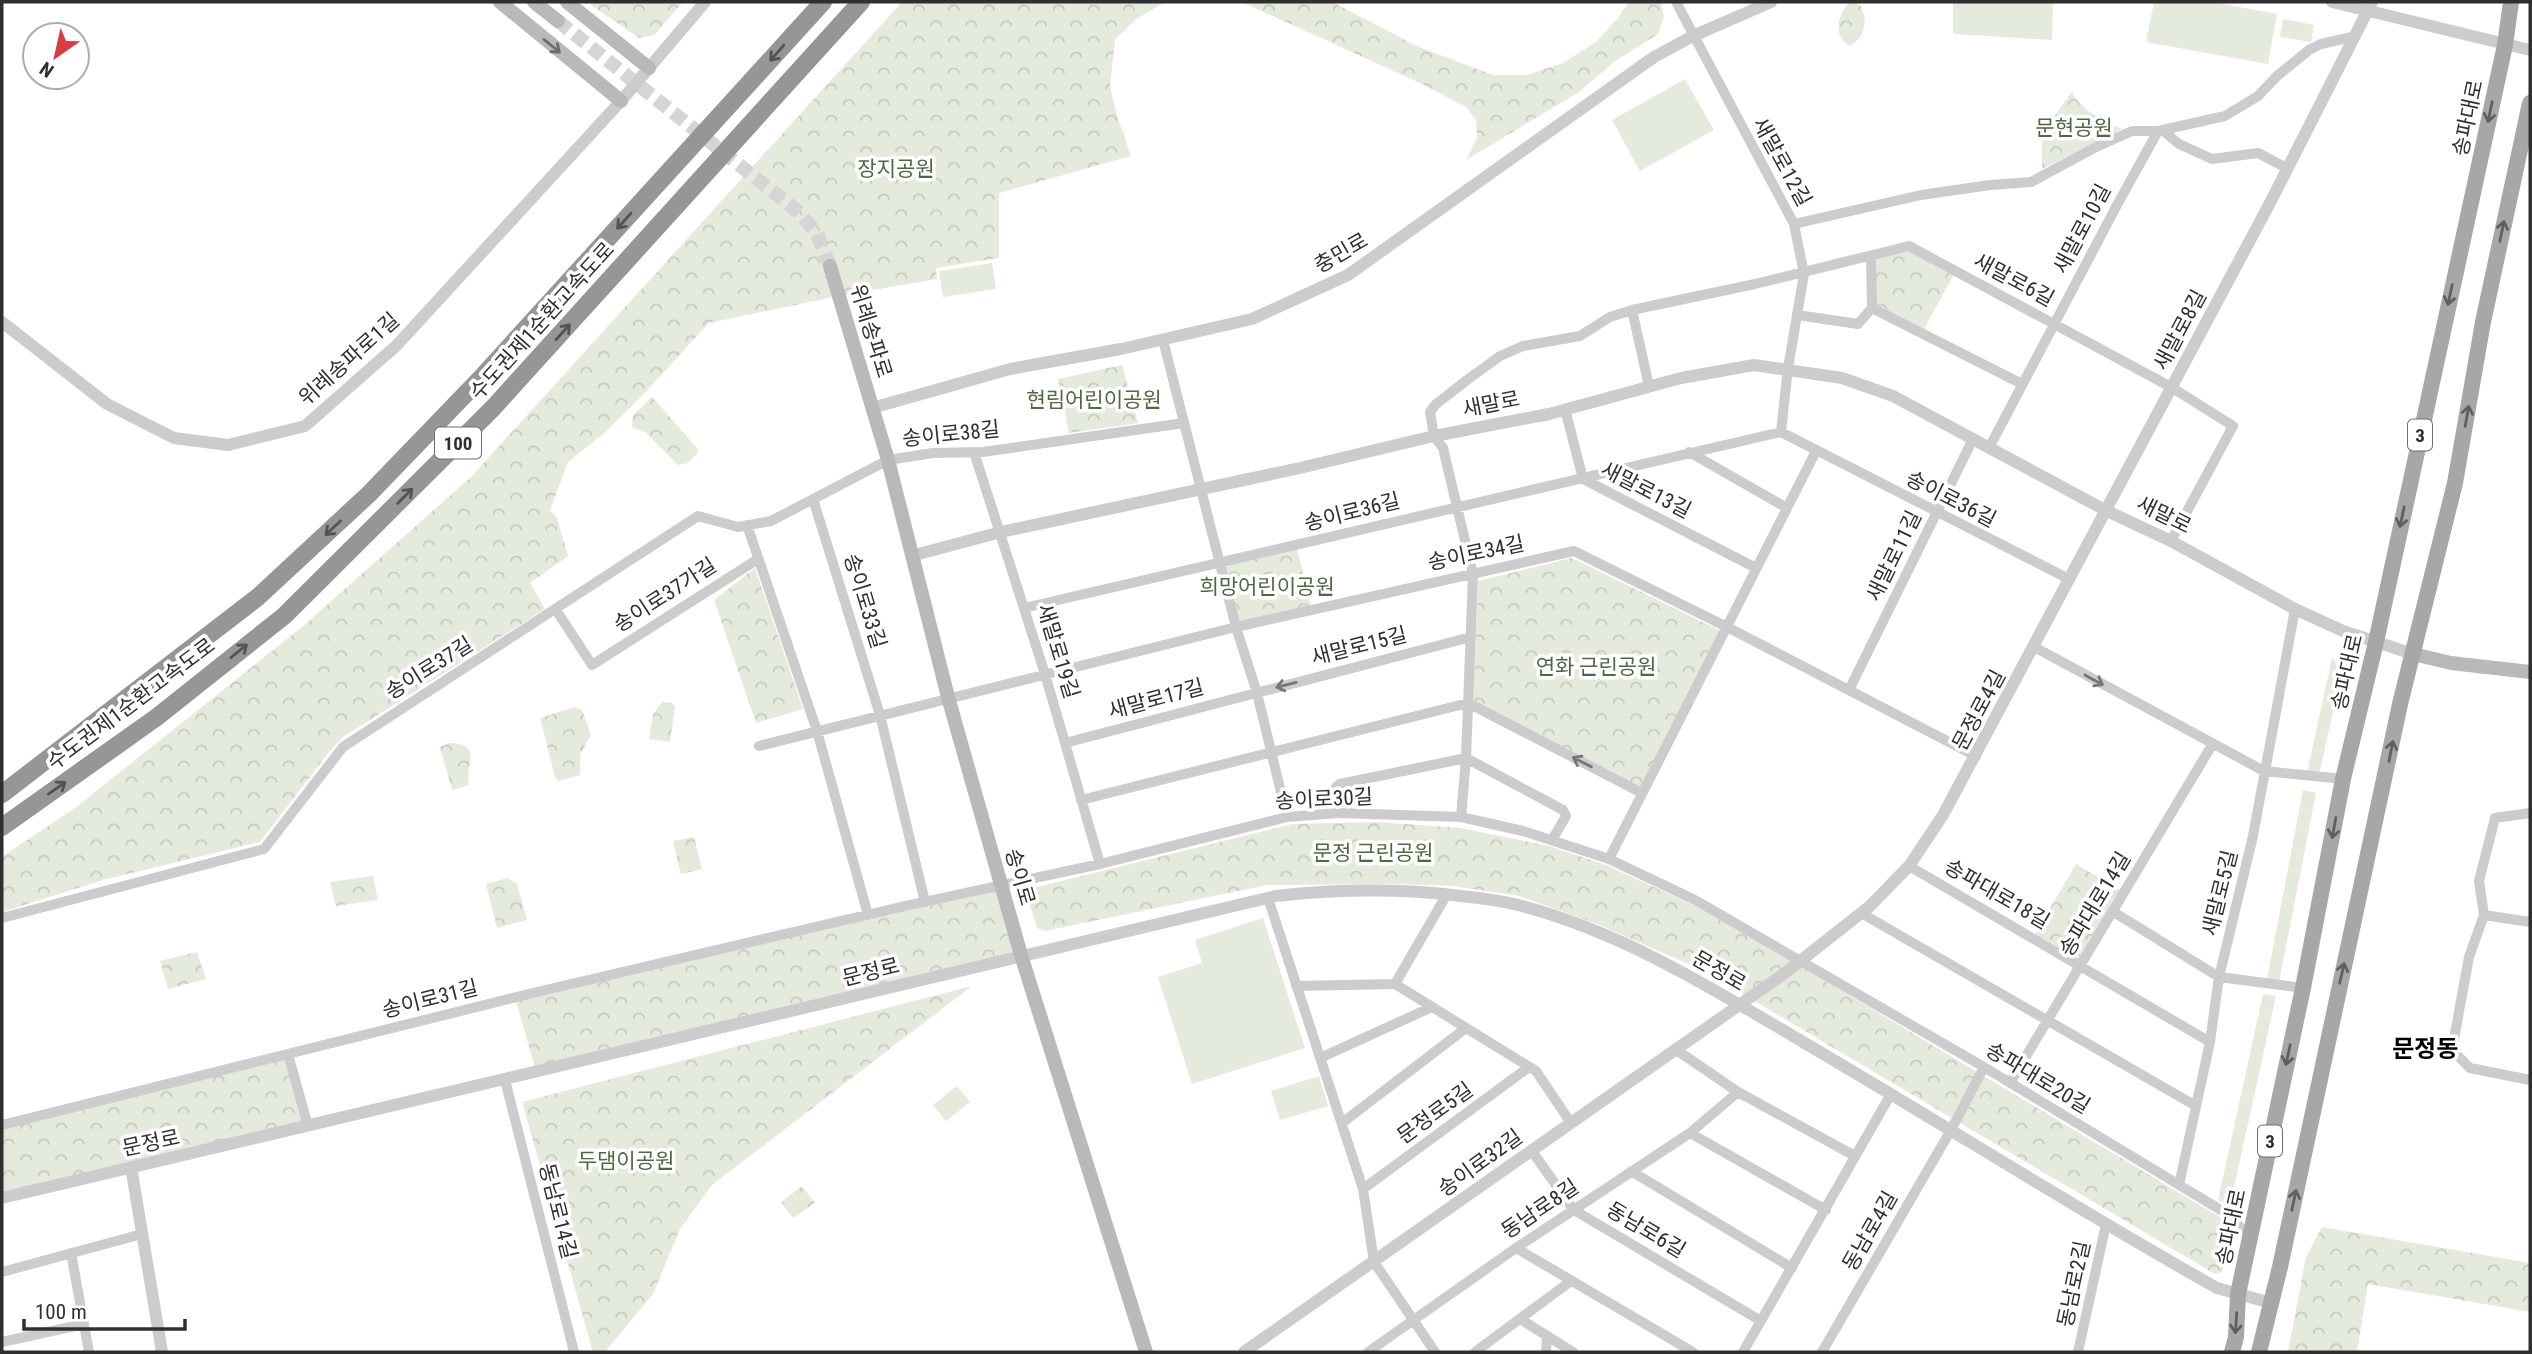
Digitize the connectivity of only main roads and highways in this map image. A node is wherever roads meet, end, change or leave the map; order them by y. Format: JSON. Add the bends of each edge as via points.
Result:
{"nodes":[{"id":1,"x":500,"y":2,"type":"edge"},
{"id":2,"x":534,"y":2,"type":"edge"},
{"id":3,"x":566,"y":2,"type":"edge"},
{"id":4,"x":823,"y":2,"type":"edge"},
{"id":5,"x":861,"y":2,"type":"edge"},
{"id":6,"x":2511,"y":2,"type":"edge"},
{"id":7,"x":558,"y":21,"type":"tunnel mouth"},
{"id":8,"x":649,"y":68,"type":"road end"},
{"id":9,"x":621,"y":101,"type":"road end"},
{"id":10,"x":2530,"y":103,"type":"edge"},
{"id":11,"x":830,"y":266,"type":"tunnel mouth"},
{"id":12,"x":872,"y":408,"type":"joint"},
{"id":13,"x":2413,"y":654,"type":"junction"},
{"id":14,"x":2530,"y":672,"type":"edge"},
{"id":15,"x":2,"y":794,"type":"edge"},
{"id":16,"x":2,"y":828,"type":"edge"},
{"id":17,"x":1146,"y":1352,"type":"edge"},
{"id":18,"x":2232,"y":1352,"type":"edge"},
{"id":19,"x":2259,"y":1352,"type":"edge"}],
"edges":[{"from":1,"to":9,"type":"main road","one_way":true},
{"from":2,"to":7,"type":"main road"},
{"from":3,"to":8,"type":"main road"},
{"from":4,"to":15,"type":"highway","name":"수도권제1순환고속도로","number":"100","one_way":true,"via":[[480,379],[369,494],[258,597]]},
{"from":16,"to":5,"type":"highway","name":"수도권제1순환고속도로","number":"100","one_way":true,"via":[[158,717],[284,615],[493,408]]},
{"from":6,"to":18,"type":"main road","name":"송파대로","number":"3","one_way":true,"via":[[2343,779],[2238,1294]]},
{"from":13,"to":10,"type":"main road","number":"3","one_way":true,"via":[[2455,483],[2483,322]]},
{"from":11,"to":12,"type":"main road","name":"위례송파로"},
{"from":12,"to":17,"type":"main road","name":"송이로","via":[[1000,885]]},
{"from":13,"to":14,"type":"main road","name":"새말로"},
{"from":19,"to":13,"type":"main road","number":"3","one_way":true}]}
